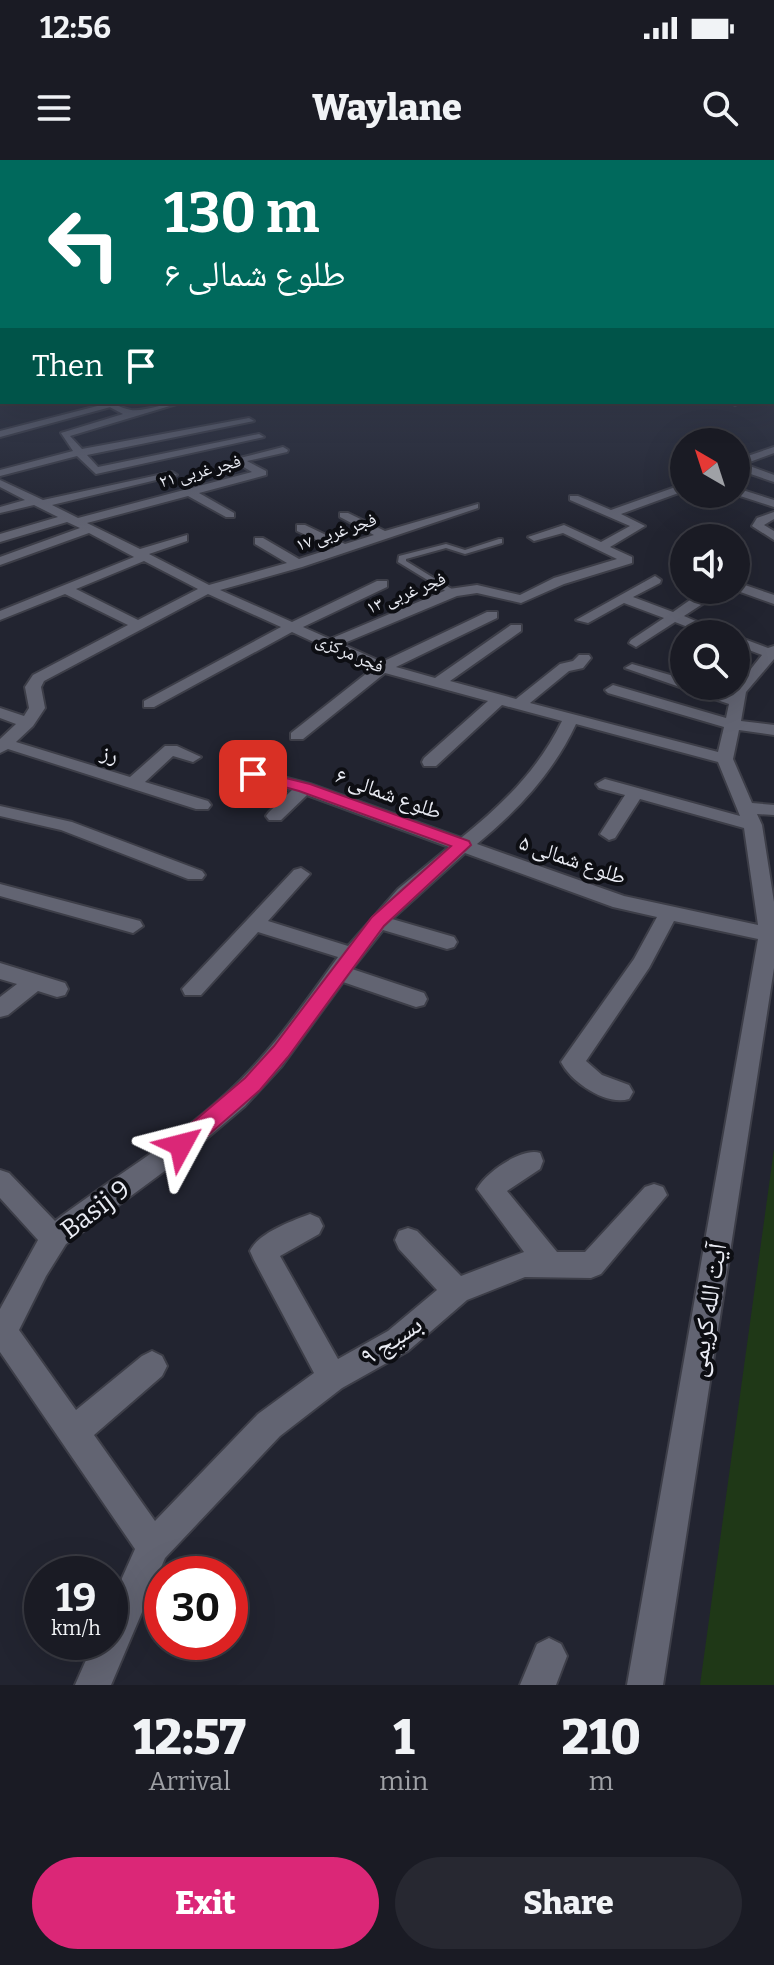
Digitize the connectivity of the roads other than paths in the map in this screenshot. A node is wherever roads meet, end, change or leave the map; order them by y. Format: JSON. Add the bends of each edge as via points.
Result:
{"nodes":[{"id":1,"x":105,"y":404,"type":"edge"},
{"id":2,"x":164,"y":404,"type":"edge"},
{"id":3,"x":128,"y":409,"type":"edge"},
{"id":4,"x":249,"y":421,"type":"dead end"},
{"id":5,"x":0,"y":434,"type":"edge"},
{"id":6,"x":259,"y":437,"type":"dead end"},
{"id":7,"x":283,"y":450,"type":"dead end"},
{"id":8,"x":774,"y":450,"type":"edge"},
{"id":9,"x":77,"y":454,"type":"junction"},
{"id":10,"x":750,"y":458,"type":"edge"},
{"id":11,"x":750,"y":470,"type":"edge"},
{"id":12,"x":0,"y":473,"type":"edge"},
{"id":13,"x":172,"y":475,"type":"dead end"},
{"id":14,"x":769,"y":478,"type":"edge"},
{"id":15,"x":0,"y":483,"type":"edge"},
{"id":16,"x":750,"y":485,"type":"edge"},
{"id":17,"x":189,"y":492,"type":"junction"},
{"id":18,"x":670,"y":492,"type":"edge"},
{"id":19,"x":750,"y":495,"type":"edge"},
{"id":20,"x":574,"y":498,"type":"dead end"},
{"id":21,"x":39,"y":503,"type":"junction"},
{"id":22,"x":774,"y":504,"type":"edge"},
{"id":23,"x":474,"y":506,"type":"dead end"},
{"id":24,"x":0,"y":510,"type":"edge"},
{"id":25,"x":610,"y":514,"type":"junction"},
{"id":26,"x":230,"y":515,"type":"dead end"},
{"id":27,"x":344,"y":515,"type":"dead end"},
{"id":28,"x":774,"y":515,"type":"edge"},
{"id":29,"x":72,"y":520,"type":"junction"},
{"id":30,"x":301,"y":528,"type":"dead end"},
{"id":31,"x":90,"y":529,"type":"junction"},
{"id":32,"x":383,"y":535,"type":"junction"},
{"id":33,"x":774,"y":536,"type":"edge"},
{"id":34,"x":534,"y":537,"type":"dead end"},
{"id":35,"x":0,"y":538,"type":"edge"},
{"id":36,"x":183,"y":538,"type":"dead end"},
{"id":37,"x":259,"y":541,"type":"dead end"},
{"id":38,"x":499,"y":541,"type":"dead end"},
{"id":39,"x":603,"y":546,"type":"junction"},
{"id":40,"x":344,"y":548,"type":"junction"},
{"id":41,"x":141,"y":555,"type":"junction"},
{"id":42,"x":0,"y":561,"type":"edge"},
{"id":43,"x":298,"y":564,"type":"junction"},
{"id":44,"x":655,"y":580,"type":"dead end"},
{"id":45,"x":382,"y":584,"type":"dead end"},
{"id":46,"x":65,"y":589,"type":"junction"},
{"id":47,"x":208,"y":589,"type":"junction"},
{"id":48,"x":750,"y":591,"type":"edge"},
{"id":49,"x":452,"y":593,"type":"junction"},
{"id":50,"x":623,"y":598,"type":"junction"},
{"id":51,"x":774,"y":600,"type":"edge"},
{"id":52,"x":693,"y":604,"type":"edge"},
{"id":53,"x":492,"y":615,"type":"dead end"},
{"id":54,"x":0,"y":616,"type":"edge"},
{"id":55,"x":673,"y":617,"type":"junction"},
{"id":56,"x":583,"y":620,"type":"dead end"},
{"id":57,"x":681,"y":620,"type":"edge"},
{"id":58,"x":138,"y":625,"type":"junction"},
{"id":59,"x":292,"y":627,"type":"junction"},
{"id":60,"x":516,"y":628,"type":"dead end"},
{"id":61,"x":636,"y":643,"type":"dead end"},
{"id":62,"x":750,"y":644,"type":"edge"},
{"id":63,"x":328,"y":645,"type":"junction"},
{"id":64,"x":772,"y":651,"type":"edge"},
{"id":65,"x":584,"y":658,"type":"dead end"},
{"id":66,"x":382,"y":668,"type":"junction"},
{"id":67,"x":632,"y":668,"type":"dead end"},
{"id":68,"x":670,"y":680,"type":"edge"},
{"id":69,"x":436,"y":684,"type":"junction"},
{"id":70,"x":613,"y":690,"type":"dead end"},
{"id":71,"x":733,"y":700,"type":"edge"},
{"id":72,"x":497,"y":701,"type":"junction"},
{"id":73,"x":736,"y":701,"type":"junction"},
{"id":74,"x":149,"y":704,"type":"dead end"},
{"id":75,"x":518,"y":705,"type":"junction"},
{"id":76,"x":0,"y":713,"type":"edge"},
{"id":77,"x":570,"y":720,"type":"junction"},
{"id":78,"x":27,"y":723,"type":"junction"},
{"id":79,"x":730,"y":724,"type":"junction"},
{"id":80,"x":774,"y":730,"type":"edge"},
{"id":81,"x":297,"y":736,"type":"dead end"},
{"id":82,"x":2,"y":745,"type":"edge"},
{"id":83,"x":193,"y":757,"type":"dead end"},
{"id":84,"x":725,"y":759,"type":"junction"},
{"id":85,"x":430,"y":762,"type":"dead end"},
{"id":86,"x":253,"y":774,"type":"dead end"},
{"id":87,"x":133,"y":783,"type":"junction"},
{"id":88,"x":605,"y":784,"type":"dead end"},
{"id":89,"x":304,"y":788,"type":"junction"},
{"id":90,"x":636,"y":792,"type":"junction"},
{"id":91,"x":202,"y":805,"type":"dead end"},
{"id":92,"x":774,"y":810,"type":"edge"},
{"id":93,"x":0,"y":811,"type":"edge"},
{"id":94,"x":275,"y":816,"type":"dead end"},
{"id":95,"x":750,"y":816,"type":"junction"},
{"id":96,"x":609,"y":834,"type":"dead end"},
{"id":97,"x":463,"y":845,"type":"junction"},
{"id":98,"x":301,"y":874,"type":"dead end"},
{"id":99,"x":195,"y":875,"type":"dead end"},
{"id":100,"x":0,"y":890,"type":"edge"},
{"id":101,"x":669,"y":912,"type":"junction"},
{"id":102,"x":378,"y":922,"type":"junction"},
{"id":103,"x":254,"y":924,"type":"junction"},
{"id":104,"x":133,"y":926,"type":"dead end"},
{"id":105,"x":772,"y":936,"type":"edge"},
{"id":106,"x":447,"y":942,"type":"dead end"},
{"id":107,"x":348,"y":964,"type":"junction"},
{"id":108,"x":0,"y":971,"type":"edge"},
{"id":109,"x":35,"y":982,"type":"junction"},
{"id":110,"x":57,"y":989,"type":"dead end"},
{"id":111,"x":193,"y":989,"type":"dead end"},
{"id":112,"x":416,"y":999,"type":"dead end"},
{"id":113,"x":0,"y":1009,"type":"edge"},
{"id":114,"x":621,"y":1092,"type":"dead end"},
{"id":115,"x":531,"y":1161,"type":"dead end"},
{"id":116,"x":5,"y":1195,"type":"edge"},
{"id":117,"x":654,"y":1195,"type":"dead end"},
{"id":118,"x":310,"y":1226,"type":"dead end"},
{"id":119,"x":54,"y":1238,"type":"junction"},
{"id":120,"x":408,"y":1240,"type":"dead end"},
{"id":121,"x":550,"y":1264,"type":"junction"},
{"id":122,"x":457,"y":1291,"type":"junction"},
{"id":123,"x":152,"y":1366,"type":"dead end"},
{"id":124,"x":332,"y":1378,"type":"junction"},
{"id":125,"x":74,"y":1432,"type":"junction"},
{"id":126,"x":153,"y":1546,"type":"junction"},
{"id":127,"x":93,"y":1685,"type":"edge"},
{"id":128,"x":645,"y":1685,"type":"edge"}],
"edges":[{"from":1,"to":5,"type":"street"},
{"from":2,"to":3,"type":"street"},
{"from":3,"to":9,"type":"street","via":[[65,433]]},
{"from":4,"to":9,"type":"street"},
{"from":6,"to":9,"type":"street","via":[[96,471]]},
{"from":7,"to":17,"type":"street","name":"فجر غربی ۲۱","via":[[237,460],[262,473]]},
{"from":8,"to":10,"type":"street"},
{"from":9,"to":12,"type":"street"},
{"from":11,"to":14,"type":"street"},
{"from":13,"to":21,"type":"street"},
{"from":14,"to":16,"type":"street"},
{"from":15,"to":21,"type":"street","name":"فجر مرکزی"},
{"from":17,"to":26,"type":"street"},
{"from":17,"to":29,"type":"street","name":"فجر غربی ۲۱"},
{"from":18,"to":25,"type":"street"},
{"from":19,"to":22,"type":"street"},
{"from":20,"to":25,"type":"street"},
{"from":21,"to":24,"type":"street"},
{"from":21,"to":29,"type":"street","name":"فجر مرکزی"},
{"from":23,"to":32,"type":"street","name":"فجر غربی ۱۷"},
{"from":25,"to":39,"type":"street","via":[[639,526]]},
{"from":27,"to":32,"type":"street"},
{"from":28,"to":33,"type":"street","via":[[758,526]]},
{"from":29,"to":31,"type":"street","name":"فجر مرکزی"},
{"from":29,"to":35,"type":"street","name":"فجر غربی ۲۱"},
{"from":30,"to":40,"type":"street"},
{"from":31,"to":41,"type":"street","name":"فجر مرکزی"},
{"from":31,"to":42,"type":"street"},
{"from":32,"to":40,"type":"street","name":"فجر غربی ۱۷"},
{"from":34,"to":39,"type":"street","name":"فجر غربی ۱۳","via":[[564,529]]},
{"from":36,"to":41,"type":"street"},
{"from":37,"to":43,"type":"street"},
{"from":38,"to":49,"type":"lane","via":[[465,552],[446,546],[402,558]]},
{"from":39,"to":49,"type":"street","name":"فجر غربی ۱۳","via":[[628,560],[521,599],[477,589]]},
{"from":40,"to":43,"type":"street","name":"فجر غربی ۱۷"},
{"from":41,"to":46,"type":"street"},
{"from":41,"to":47,"type":"street","name":"فجر مرکزی"},
{"from":43,"to":47,"type":"street","name":"فجر غربی ۱۷"},
{"from":44,"to":50,"type":"street"},
{"from":45,"to":59,"type":"street"},
{"from":46,"to":54,"type":"street"},
{"from":46,"to":58,"type":"street"},
{"from":47,"to":58,"type":"street","name":"فجر غربی ۱۷"},
{"from":47,"to":59,"type":"street","name":"فجر مرکزی"},
{"from":48,"to":51,"type":"street"},
{"from":49,"to":63,"type":"street","name":"فجر غربی ۱۳"},
{"from":50,"to":55,"type":"street"},
{"from":50,"to":56,"type":"street"},
{"from":52,"to":55,"type":"street"},
{"from":53,"to":66,"type":"street"},
{"from":55,"to":57,"type":"street"},
{"from":55,"to":61,"type":"street"},
{"from":58,"to":78,"type":"street","name":"فجر غربی ۱۷","via":[[38,678],[33,687],[37,708]]},
{"from":59,"to":63,"type":"street","name":"فجر مرکزی"},
{"from":59,"to":74,"type":"street"},
{"from":60,"to":69,"type":"street"},
{"from":62,"to":64,"type":"street"},
{"from":63,"to":66,"type":"street","name":"فجر مرکزی"},
{"from":64,"to":73,"type":"street"},
{"from":65,"to":75,"type":"street"},
{"from":66,"to":69,"type":"street","name":"فجر مرکزی"},
{"from":66,"to":81,"type":"street"},
{"from":67,"to":68,"type":"street"},
{"from":69,"to":72,"type":"street","name":"فجر مرکزی"},
{"from":70,"to":79,"type":"street"},
{"from":71,"to":73,"type":"street"},
{"from":72,"to":75,"type":"street","name":"فجر مرکزی"},
{"from":72,"to":85,"type":"street"},
{"from":73,"to":79,"type":"street"},
{"from":75,"to":77,"type":"street","name":"فجر مرکزی"},
{"from":76,"to":78,"type":"street"},
{"from":77,"to":84,"type":"street","name":"فجر مرکزی"},
{"from":77,"to":97,"type":"street","name":"Basij 9","via":[[559,750],[542,772]]},
{"from":78,"to":82,"type":"street"},
{"from":79,"to":80,"type":"street"},
{"from":79,"to":84,"type":"street"},
{"from":82,"to":87,"type":"street","name":"رز"},
{"from":83,"to":87,"type":"street","via":[[171,749]]},
{"from":84,"to":95,"type":"street"},
{"from":86,"to":89,"type":"street","name":"طلوع شمالی ۶"},
{"from":87,"to":91,"type":"street","name":"رز"},
{"from":88,"to":90,"type":"street"},
{"from":89,"to":94,"type":"street"},
{"from":89,"to":97,"type":"street","name":"طلوع شمالی ۶"},
{"from":90,"to":95,"type":"street"},
{"from":90,"to":96,"type":"street"},
{"from":92,"to":95,"type":"street"},
{"from":93,"to":99,"type":"street","via":[[66,826]]},
{"from":95,"to":105,"type":"street","name":"آیت الله کریمی"},
{"from":97,"to":101,"type":"street","name":"طلوع شمالی ۵","via":[[620,902]]},
{"from":97,"to":102,"type":"street","name":"Basij 9"},
{"from":98,"to":103,"type":"street"},
{"from":100,"to":104,"type":"street"},
{"from":101,"to":105,"type":"street","name":"طلوع شمالی ۵"},
{"from":101,"to":114,"type":"street","via":[[642,963],[572,1062],[594,1082]]},
{"from":102,"to":106,"type":"street"},
{"from":102,"to":107,"type":"street","name":"Basij 9"},
{"from":103,"to":107,"type":"street"},
{"from":103,"to":111,"type":"street"},
{"from":105,"to":128,"type":"street","name":"آیت الله کریمی"},
{"from":107,"to":112,"type":"street"},
{"from":107,"to":119,"type":"street","name":"Basij 9","via":[[252,1084],[203,1130]]},
{"from":108,"to":109,"type":"street"},
{"from":109,"to":110,"type":"street"},
{"from":109,"to":113,"type":"street"},
{"from":115,"to":121,"type":"street","via":[[490,1189]]},
{"from":116,"to":119,"type":"street"},
{"from":117,"to":121,"type":"street","name":"بسیج ۹","via":[[591,1265]]},
{"from":118,"to":124,"type":"street","via":[[263,1251]]},
{"from":119,"to":125,"type":"street","name":"Basij 9","via":[[3,1332]]},
{"from":120,"to":122,"type":"street"},
{"from":121,"to":122,"type":"street","name":"بسیج ۹","via":[[524,1264]]},
{"from":122,"to":124,"type":"street","name":"بسیج ۹","via":[[398,1341]]},
{"from":123,"to":125,"type":"street"},
{"from":124,"to":126,"type":"street","name":"بسیج ۹","via":[[269,1425]]},
{"from":125,"to":126,"type":"street","name":"Basij 9"},
{"from":126,"to":127,"type":"street"}]}
